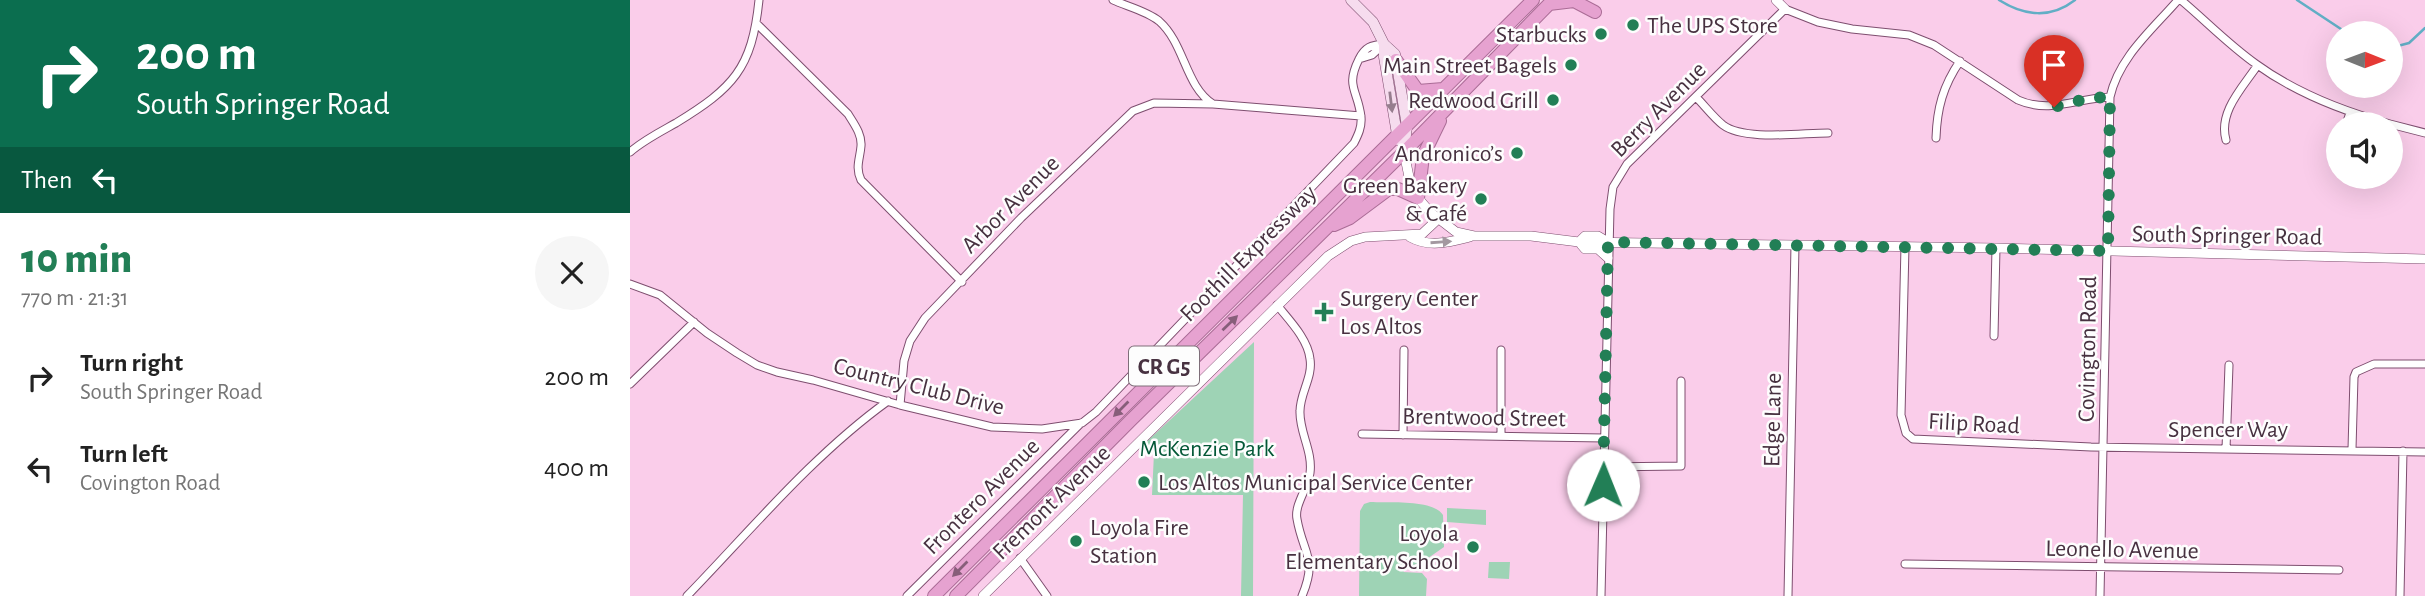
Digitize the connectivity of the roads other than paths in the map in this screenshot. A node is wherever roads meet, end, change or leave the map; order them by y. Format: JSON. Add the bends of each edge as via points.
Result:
{"nodes":[{"id":1,"x":760,"y":0,"type":"edge"},
{"id":2,"x":1113,"y":0,"type":"edge"},
{"id":3,"x":1351,"y":0,"type":"edge"},
{"id":4,"x":1533,"y":0,"type":"edge"},
{"id":5,"x":1590,"y":0,"type":"edge"},
{"id":6,"x":1776,"y":0,"type":"edge"},
{"id":7,"x":2180,"y":0,"type":"edge"},
{"id":8,"x":1551,"y":2,"type":"edge"},
{"id":9,"x":1785,"y":9,"type":"junction"},
{"id":10,"x":757,"y":24,"type":"junction"},
{"id":11,"x":1384,"y":44,"type":"junction"},
{"id":12,"x":1396,"y":60,"type":"junction"},
{"id":13,"x":1960,"y":61,"type":"junction"},
{"id":14,"x":2258,"y":65,"type":"junction"},
{"id":15,"x":1443,"y":89,"type":"junction"},
{"id":16,"x":1696,"y":97,"type":"junction"},
{"id":17,"x":2110,"y":97,"type":"junction"},
{"id":18,"x":1213,"y":104,"type":"junction"},
{"id":19,"x":1447,"y":109,"type":"junction"},
{"id":20,"x":2348,"y":112,"type":"edge"},
{"id":21,"x":1361,"y":117,"type":"junction"},
{"id":22,"x":1407,"y":126,"type":"junction"},
{"id":23,"x":2403,"y":127,"type":"edge"},
{"id":24,"x":1828,"y":133,"type":"dead end"},
{"id":25,"x":2425,"y":133,"type":"edge"},
{"id":26,"x":1396,"y":137,"type":"junction"},
{"id":27,"x":1936,"y":138,"type":"dead end"},
{"id":28,"x":2226,"y":140,"type":"dead end"},
{"id":29,"x":630,"y":152,"type":"edge"},
{"id":30,"x":1404,"y":152,"type":"junction"},
{"id":31,"x":1418,"y":198,"type":"junction"},
{"id":32,"x":1438,"y":219,"type":"junction"},
{"id":33,"x":1325,"y":230,"type":"junction"},
{"id":34,"x":1408,"y":236,"type":"junction"},
{"id":35,"x":1474,"y":236,"type":"junction"},
{"id":36,"x":1579,"y":242,"type":"junction"},
{"id":37,"x":1608,"y":242,"type":"junction"},
{"id":38,"x":1795,"y":245,"type":"junction"},
{"id":39,"x":1905,"y":246,"type":"junction"},
{"id":40,"x":1996,"y":248,"type":"junction"},
{"id":41,"x":2108,"y":251,"type":"junction"},
{"id":42,"x":1608,"y":258,"type":"junction"},
{"id":43,"x":2425,"y":259,"type":"edge"},
{"id":44,"x":962,"y":282,"type":"junction"},
{"id":45,"x":630,"y":284,"type":"edge"},
{"id":46,"x":1277,"y":305,"type":"junction"},
{"id":47,"x":694,"y":322,"type":"junction"},
{"id":48,"x":1994,"y":336,"type":"dead end"},
{"id":49,"x":1501,"y":349,"type":"dead end"},
{"id":50,"x":1404,"y":350,"type":"dead end"},
{"id":51,"x":2425,"y":363,"type":"edge"},
{"id":52,"x":2229,"y":365,"type":"dead end"},
{"id":53,"x":1681,"y":381,"type":"dead end"},
{"id":54,"x":630,"y":384,"type":"edge"},
{"id":55,"x":888,"y":401,"type":"junction"},
{"id":56,"x":900,"y":405,"type":"junction"},
{"id":57,"x":1082,"y":423,"type":"junction"},
{"id":58,"x":1362,"y":434,"type":"dead end"},
{"id":59,"x":1404,"y":435,"type":"junction"},
{"id":60,"x":1501,"y":436,"type":"junction"},
{"id":61,"x":1604,"y":438,"type":"junction"},
{"id":62,"x":2103,"y":447,"type":"junction"},
{"id":63,"x":2225,"y":449,"type":"junction"},
{"id":64,"x":2352,"y":449,"type":"junction"},
{"id":65,"x":2403,"y":452,"type":"junction"},
{"id":66,"x":2425,"y":452,"type":"edge"},
{"id":67,"x":1604,"y":467,"type":"junction"},
{"id":68,"x":1020,"y":558,"type":"junction"},
{"id":69,"x":1905,"y":564,"type":"dead end"},
{"id":70,"x":2102,"y":568,"type":"junction"},
{"id":71,"x":2339,"y":570,"type":"dead end"},
{"id":72,"x":687,"y":596,"type":"edge"},
{"id":73,"x":907,"y":596,"type":"edge"},
{"id":74,"x":934,"y":596,"type":"edge"},
{"id":75,"x":956,"y":596,"type":"edge"},
{"id":76,"x":983,"y":596,"type":"edge"},
{"id":77,"x":1047,"y":596,"type":"edge"},
{"id":78,"x":1302,"y":596,"type":"edge"},
{"id":79,"x":1601,"y":596,"type":"edge"},
{"id":80,"x":1788,"y":596,"type":"edge"},
{"id":81,"x":2100,"y":596,"type":"edge"},
{"id":82,"x":2400,"y":596,"type":"edge"}],
"edges":[{"from":1,"to":10,"type":"street"},
{"from":2,"to":18,"type":"street","via":[[1158,20],[1178,46],[1200,96]]},
{"from":3,"to":11,"type":"main road","via":[[1373,22]]},
{"from":4,"to":15,"type":"highway","name":"Foothill Expressway","number":"CR G5"},
{"from":5,"to":8,"type":"highway","via":[[1595,12],[1574,1]]},
{"from":6,"to":9,"type":"street"},
{"from":7,"to":14,"type":"street"},
{"from":7,"to":17,"type":"street","name":"Covington Road","via":[[2124,60]]},
{"from":8,"to":19,"type":"highway","name":"Foothill Expressway","number":"CR G5"},
{"from":9,"to":13,"type":"street","via":[[1818,22],[1909,35]]},
{"from":9,"to":16,"type":"street","name":"Berry Avenue"},
{"from":10,"to":29,"type":"street","via":[[746,60],[732,82],[716,98]]},
{"from":10,"to":44,"type":"street","via":[[848,114],[859,132],[857,172],[861,180]]},
{"from":11,"to":12,"type":"main road"},
{"from":11,"to":21,"type":"street","via":[[1354,66],[1352,78]]},
{"from":11,"to":26,"type":"main road","one_way":true},
{"from":12,"to":15,"type":"highway","via":[[1419,91]]},
{"from":12,"to":22,"type":"main road"},
{"from":13,"to":17,"type":"street","via":[[2032,106],[2054,107]]},
{"from":13,"to":27,"type":"street","via":[[1941,94]]},
{"from":14,"to":20,"type":"street"},
{"from":14,"to":28,"type":"street","via":[[2228,109]]},
{"from":15,"to":22,"type":"highway","name":"Foothill Expressway","number":"CR G5"},
{"from":16,"to":24,"type":"street","via":[[1724,126],[1736,131]]},
{"from":16,"to":37,"type":"street","name":"Berry Avenue","via":[[1627,164],[1613,187]]},
{"from":17,"to":41,"type":"street","name":"Covington Road"},
{"from":18,"to":21,"type":"street","name":"Arbor Avenue"},
{"from":18,"to":44,"type":"street","name":"Arbor Avenue","via":[[1154,103],[1133,111],[1021,218]]},
{"from":19,"to":30,"type":"highway","name":"Foothill Expressway","number":"CR G5"},
{"from":19,"to":31,"type":"highway","via":[[1425,150]]},
{"from":21,"to":57,"type":"street","via":[[1354,143]]},
{"from":22,"to":26,"type":"highway","name":"Foothill Expressway","number":"CR G5"},
{"from":22,"to":30,"type":"main road"},
{"from":23,"to":25,"type":"street"},
{"from":26,"to":30,"type":"main road"},
{"from":26,"to":74,"type":"highway","name":"Foothill Expressway","number":"CR G5","one_way":true},
{"from":30,"to":31,"type":"street","name":"South Springer Road"},
{"from":30,"to":33,"type":"highway","name":"Foothill Expressway","number":"CR G5"},
{"from":31,"to":32,"type":"street","name":"South Springer Road"},
{"from":31,"to":33,"type":"highway","via":[[1389,189]]},
{"from":32,"to":34,"type":"street","name":"Fremont Avenue","via":[[1422,234]]},
{"from":32,"to":35,"type":"street","name":"South Springer Road","via":[[1456,232]]},
{"from":75,"to":33,"type":"highway","name":"Foothill Expressway","number":"CR G5","one_way":true},
{"from":34,"to":35,"type":"street","one_way":true,"via":[[1419,243]]},
{"from":34,"to":46,"type":"street","name":"Fremont Avenue","via":[[1365,237],[1351,242]]},
{"from":35,"to":36,"type":"street","name":"South Springer Road"},
{"from":36,"to":37,"type":"street","name":"South Springer Road"},
{"from":36,"to":42,"type":"street"},
{"from":37,"to":38,"type":"street","name":"South Springer Road"},
{"from":37,"to":42,"type":"street","name":"Berry Avenue"},
{"from":38,"to":39,"type":"street","name":"South Springer Road"},
{"from":38,"to":80,"type":"street","name":"Edge Lane"},
{"from":39,"to":40,"type":"street","name":"South Springer Road"},
{"from":39,"to":62,"type":"street","name":"Filip Road","via":[[1900,415],[1906,433],[1919,441]]},
{"from":40,"to":41,"type":"street","name":"South Springer Road"},
{"from":40,"to":48,"type":"street"},
{"from":41,"to":43,"type":"street","name":"South Springer Road"},
{"from":41,"to":62,"type":"street","name":"Covington Road"},
{"from":42,"to":61,"type":"street","name":"Berry Avenue"},
{"from":44,"to":56,"type":"street","name":"Arbor Avenue","via":[[925,318],[910,341]]},
{"from":45,"to":47,"type":"street","name":"Country Club Drive","via":[[660,295]]},
{"from":46,"to":68,"type":"street","name":"Fremont Avenue"},
{"from":46,"to":78,"type":"street","via":[[1307,346],[1311,368],[1300,408],[1310,468],[1296,512],[1310,564]]},
{"from":47,"to":54,"type":"street"},
{"from":47,"to":55,"type":"street","name":"Country Club Drive","via":[[757,365]]},
{"from":49,"to":60,"type":"street"},
{"from":50,"to":59,"type":"street"},
{"from":51,"to":64,"type":"street","via":[[2389,363],[2356,372]]},
{"from":52,"to":63,"type":"street"},
{"from":53,"to":67,"type":"street","via":[[1681,466]]},
{"from":55,"to":56,"type":"street","name":"Country Club Drive"},
{"from":55,"to":72,"type":"street","via":[[813,466]]},
{"from":56,"to":57,"type":"street","name":"Country Club Drive","via":[[1017,429]]},
{"from":57,"to":73,"type":"street","name":"Frontero Avenue"},
{"from":58,"to":59,"type":"street","name":"Brentwood Street"},
{"from":59,"to":60,"type":"street","name":"Brentwood Street"},
{"from":60,"to":61,"type":"street","name":"Brentwood Street"},
{"from":61,"to":67,"type":"street","name":"Berry Avenue"},
{"from":62,"to":63,"type":"street","name":"Spencer Way"},
{"from":62,"to":70,"type":"street","name":"Covington Road"},
{"from":63,"to":64,"type":"street","name":"Spencer Way"},
{"from":64,"to":65,"type":"street","name":"Spencer Way"},
{"from":65,"to":66,"type":"street","name":"Spencer Way"},
{"from":65,"to":82,"type":"street"},
{"from":67,"to":79,"type":"street","name":"Berry Avenue"},
{"from":68,"to":76,"type":"street","name":"Fremont Avenue"},
{"from":68,"to":77,"type":"street"},
{"from":69,"to":70,"type":"street","name":"Leonello Avenue"},
{"from":70,"to":71,"type":"street","name":"Leonello Avenue"},
{"from":70,"to":81,"type":"street","name":"Covington Road"}]}
